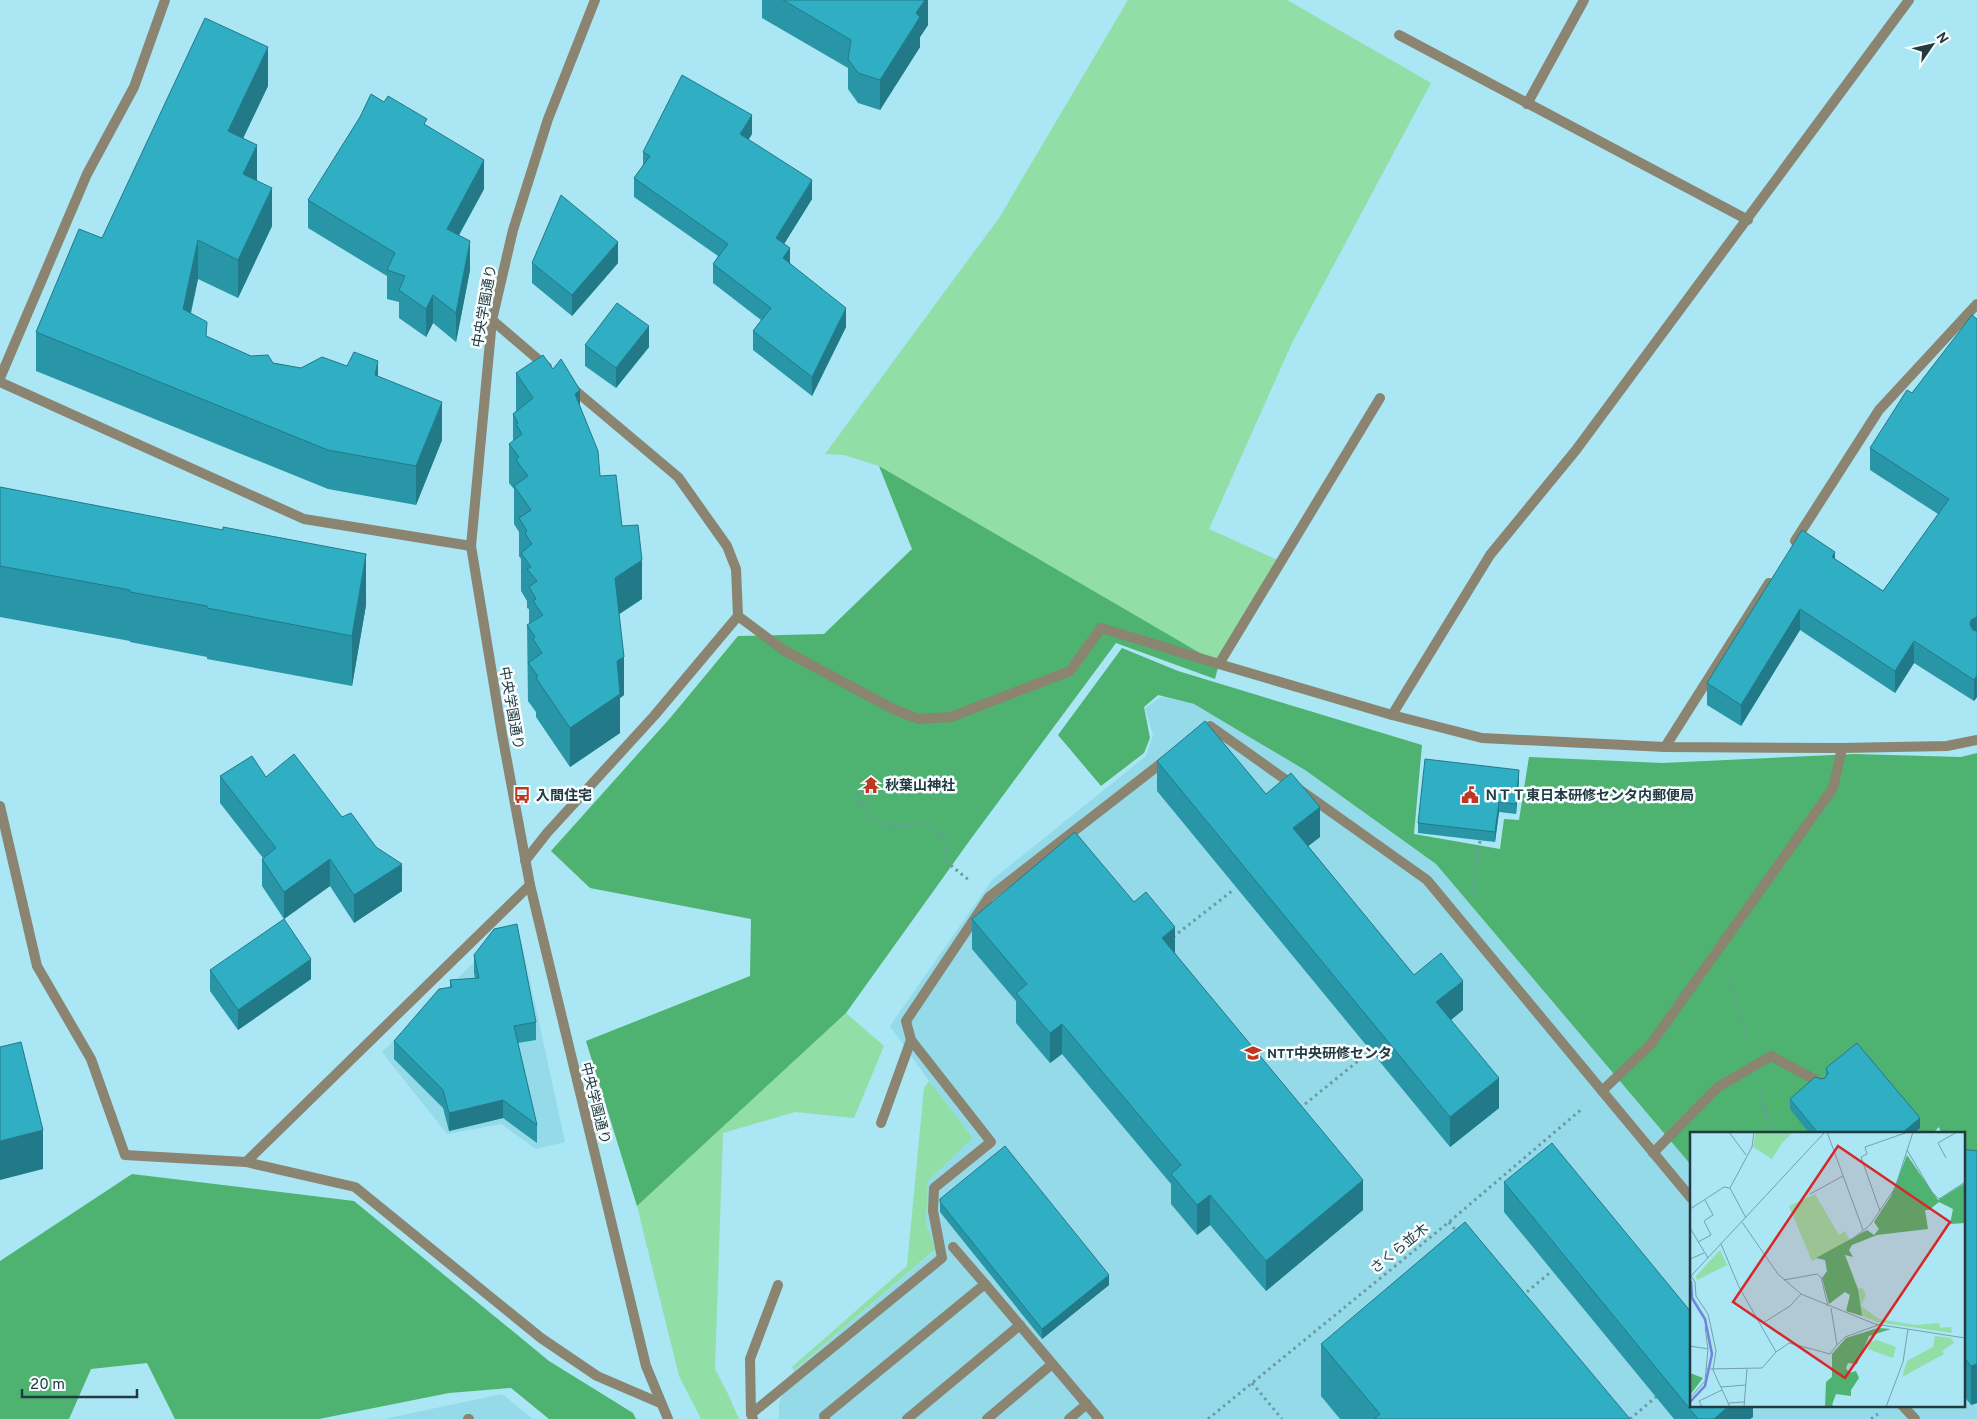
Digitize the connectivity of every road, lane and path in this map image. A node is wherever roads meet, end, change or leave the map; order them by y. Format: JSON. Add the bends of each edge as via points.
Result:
{"nodes":[{"id":1,"x":165,"y":0,"type":"edge"},
{"id":2,"x":595,"y":0,"type":"edge"},
{"id":3,"x":1584,"y":0,"type":"edge"},
{"id":4,"x":1909,"y":0,"type":"edge"},
{"id":5,"x":1399,"y":35,"type":"dead end"},
{"id":6,"x":1527,"y":104,"type":"junction"},
{"id":7,"x":1748,"y":220,"type":"junction"},
{"id":8,"x":1977,"y":304,"type":"edge"},
{"id":9,"x":492,"y":320,"type":"junction"},
{"id":10,"x":0,"y":378,"type":"edge"},
{"id":11,"x":0,"y":382,"type":"edge"},
{"id":12,"x":1380,"y":398,"type":"dead end"},
{"id":13,"x":471,"y":546,"type":"junction"},
{"id":14,"x":1788,"y":553,"type":"edge"},
{"id":15,"x":1777,"y":570,"type":"edge"},
{"id":16,"x":738,"y":616,"type":"junction"},
{"id":17,"x":1219,"y":664,"type":"junction"},
{"id":18,"x":1392,"y":715,"type":"junction"},
{"id":19,"x":1194,"y":738,"type":"edge"},
{"id":20,"x":1977,"y":740,"type":"edge"},
{"id":21,"x":1665,"y":747,"type":"junction"},
{"id":22,"x":1842,"y":748,"type":"junction"},
{"id":23,"x":1178,"y":750,"type":"edge"},
{"id":24,"x":868,"y":787,"type":"dead end"},
{"id":25,"x":0,"y":806,"type":"edge"},
{"id":26,"x":1480,"y":841,"type":"edge"},
{"id":27,"x":526,"y":861,"type":"junction"},
{"id":28,"x":530,"y":885,"type":"junction"},
{"id":29,"x":1232,"y":891,"type":"dead end"},
{"id":30,"x":990,"y":897,"type":"junction"},
{"id":31,"x":1468,"y":930,"type":"junction"},
{"id":32,"x":1170,"y":940,"type":"edge"},
{"id":33,"x":911,"y":1040,"type":"junction"},
{"id":34,"x":1368,"y":1053,"type":"dead end"},
{"id":35,"x":1821,"y":1083,"type":"edge"},
{"id":36,"x":1602,"y":1092,"type":"junction"},
{"id":37,"x":1305,"y":1104,"type":"dead end"},
{"id":38,"x":881,"y":1123,"type":"dead end"},
{"id":39,"x":1653,"y":1153,"type":"junction"},
{"id":40,"x":246,"y":1162,"type":"junction"},
{"id":41,"x":1690,"y":1197,"type":"edge"},
{"id":42,"x":1449,"y":1222,"type":"junction"},
{"id":43,"x":1461,"y":1237,"type":"edge"},
{"id":44,"x":942,"y":1258,"type":"junction"},
{"id":45,"x":1552,"y":1271,"type":"dead end"},
{"id":46,"x":985,"y":1284,"type":"junction"},
{"id":47,"x":778,"y":1285,"type":"dead end"},
{"id":48,"x":1516,"y":1302,"type":"edge"},
{"id":49,"x":1020,"y":1325,"type":"junction"},
{"id":50,"x":1052,"y":1364,"type":"junction"},
{"id":51,"x":1252,"y":1382,"type":"junction"},
{"id":52,"x":1656,"y":1397,"type":"edge"},
{"id":53,"x":660,"y":1403,"type":"junction"},
{"id":54,"x":1087,"y":1404,"type":"junction"},
{"id":55,"x":1903,"y":1406,"type":"edge"},
{"id":56,"x":752,"y":1417,"type":"edge"},
{"id":57,"x":668,"y":1419,"type":"edge"},
{"id":58,"x":825,"y":1419,"type":"edge"},
{"id":59,"x":907,"y":1419,"type":"edge"},
{"id":60,"x":988,"y":1419,"type":"edge"},
{"id":61,"x":1070,"y":1419,"type":"edge"},
{"id":62,"x":1099,"y":1419,"type":"edge"},
{"id":63,"x":1208,"y":1419,"type":"edge"},
{"id":64,"x":1282,"y":1419,"type":"edge"},
{"id":65,"x":1630,"y":1419,"type":"edge"},
{"id":66,"x":1915,"y":1419,"type":"edge"}],
"edges":[{"from":1,"to":10,"type":"street","via":[[134,87],[87,174]]},
{"from":2,"to":9,"type":"street","name":"中央学園通り","via":[[548,119],[513,230]]},
{"from":3,"to":6,"type":"street"},
{"from":4,"to":7,"type":"street"},
{"from":5,"to":6,"type":"street"},
{"from":6,"to":7,"type":"street"},
{"from":7,"to":18,"type":"street","via":[[1571,457],[1490,555]]},
{"from":8,"to":14,"type":"street","via":[[1879,410]]},
{"from":9,"to":13,"type":"street","name":"中央学園通り"},
{"from":9,"to":16,"type":"street","via":[[678,477],[727,546],[736,569]]},
{"from":11,"to":13,"type":"street","via":[[304,519]]},
{"from":12,"to":17,"type":"street"},
{"from":13,"to":27,"type":"street","name":"中央学園通り"},
{"from":15,"to":21,"type":"street"},
{"from":16,"to":17,"type":"street","via":[[785,651],[919,720],[951,717],[1070,671],[1101,628]]},
{"from":16,"to":27,"type":"street"},
{"from":17,"to":18,"type":"street"},
{"from":18,"to":21,"type":"street","via":[[1482,738]]},
{"from":19,"to":31,"type":"street","via":[[1210,726],[1427,880]]},
{"from":20,"to":22,"type":"street","via":[[1947,746]]},
{"from":21,"to":22,"type":"street"},
{"from":22,"to":36,"type":"street","via":[[1834,788],[1651,1044]]},
{"from":23,"to":30,"type":"street"},
{"from":24,"to":30,"type":"path","via":[[856,796],[866,812],[884,825],[924,823],[944,838],[948,862]]},
{"from":25,"to":40,"type":"street","via":[[37,966],[91,1059],[125,1155]]},
{"from":26,"to":31,"type":"path"},
{"from":27,"to":28,"type":"street","name":"中央学園通り"},
{"from":28,"to":40,"type":"street"},
{"from":28,"to":53,"type":"street","name":"中央学園通り","via":[[646,1366]]},
{"from":29,"to":32,"type":"path"},
{"from":30,"to":33,"type":"street","via":[[906,1020]]},
{"from":31,"to":36,"type":"street"},
{"from":33,"to":38,"type":"street"},
{"from":33,"to":44,"type":"street","via":[[991,1142],[934,1188],[934,1211]]},
{"from":34,"to":37,"type":"path"},
{"from":35,"to":39,"type":"street","via":[[1770,1056],[1718,1088]]},
{"from":36,"to":39,"type":"street"},
{"from":36,"to":42,"type":"path","name":"さくら並木"},
{"from":39,"to":41,"type":"street"},
{"from":40,"to":53,"type":"street","via":[[355,1187],[541,1338],[597,1376]]},
{"from":42,"to":43,"type":"path"},
{"from":42,"to":51,"type":"path","name":"さくら並木"},
{"from":44,"to":46,"type":"street","via":[[956,1243]]},
{"from":44,"to":56,"type":"street"},
{"from":45,"to":48,"type":"path"},
{"from":46,"to":49,"type":"street"},
{"from":46,"to":58,"type":"street","via":[[824,1416]]},
{"from":47,"to":56,"type":"street","via":[[750,1359]]},
{"from":49,"to":50,"type":"street"},
{"from":49,"to":59,"type":"street"},
{"from":50,"to":54,"type":"street"},
{"from":50,"to":60,"type":"street"},
{"from":51,"to":63,"type":"path","name":"さくら並木"},
{"from":51,"to":64,"type":"path"},
{"from":52,"to":65,"type":"path"},
{"from":53,"to":57,"type":"street","name":"中央学園通り"},
{"from":54,"to":61,"type":"street"},
{"from":54,"to":62,"type":"street"},
{"from":55,"to":66,"type":"street"}]}
